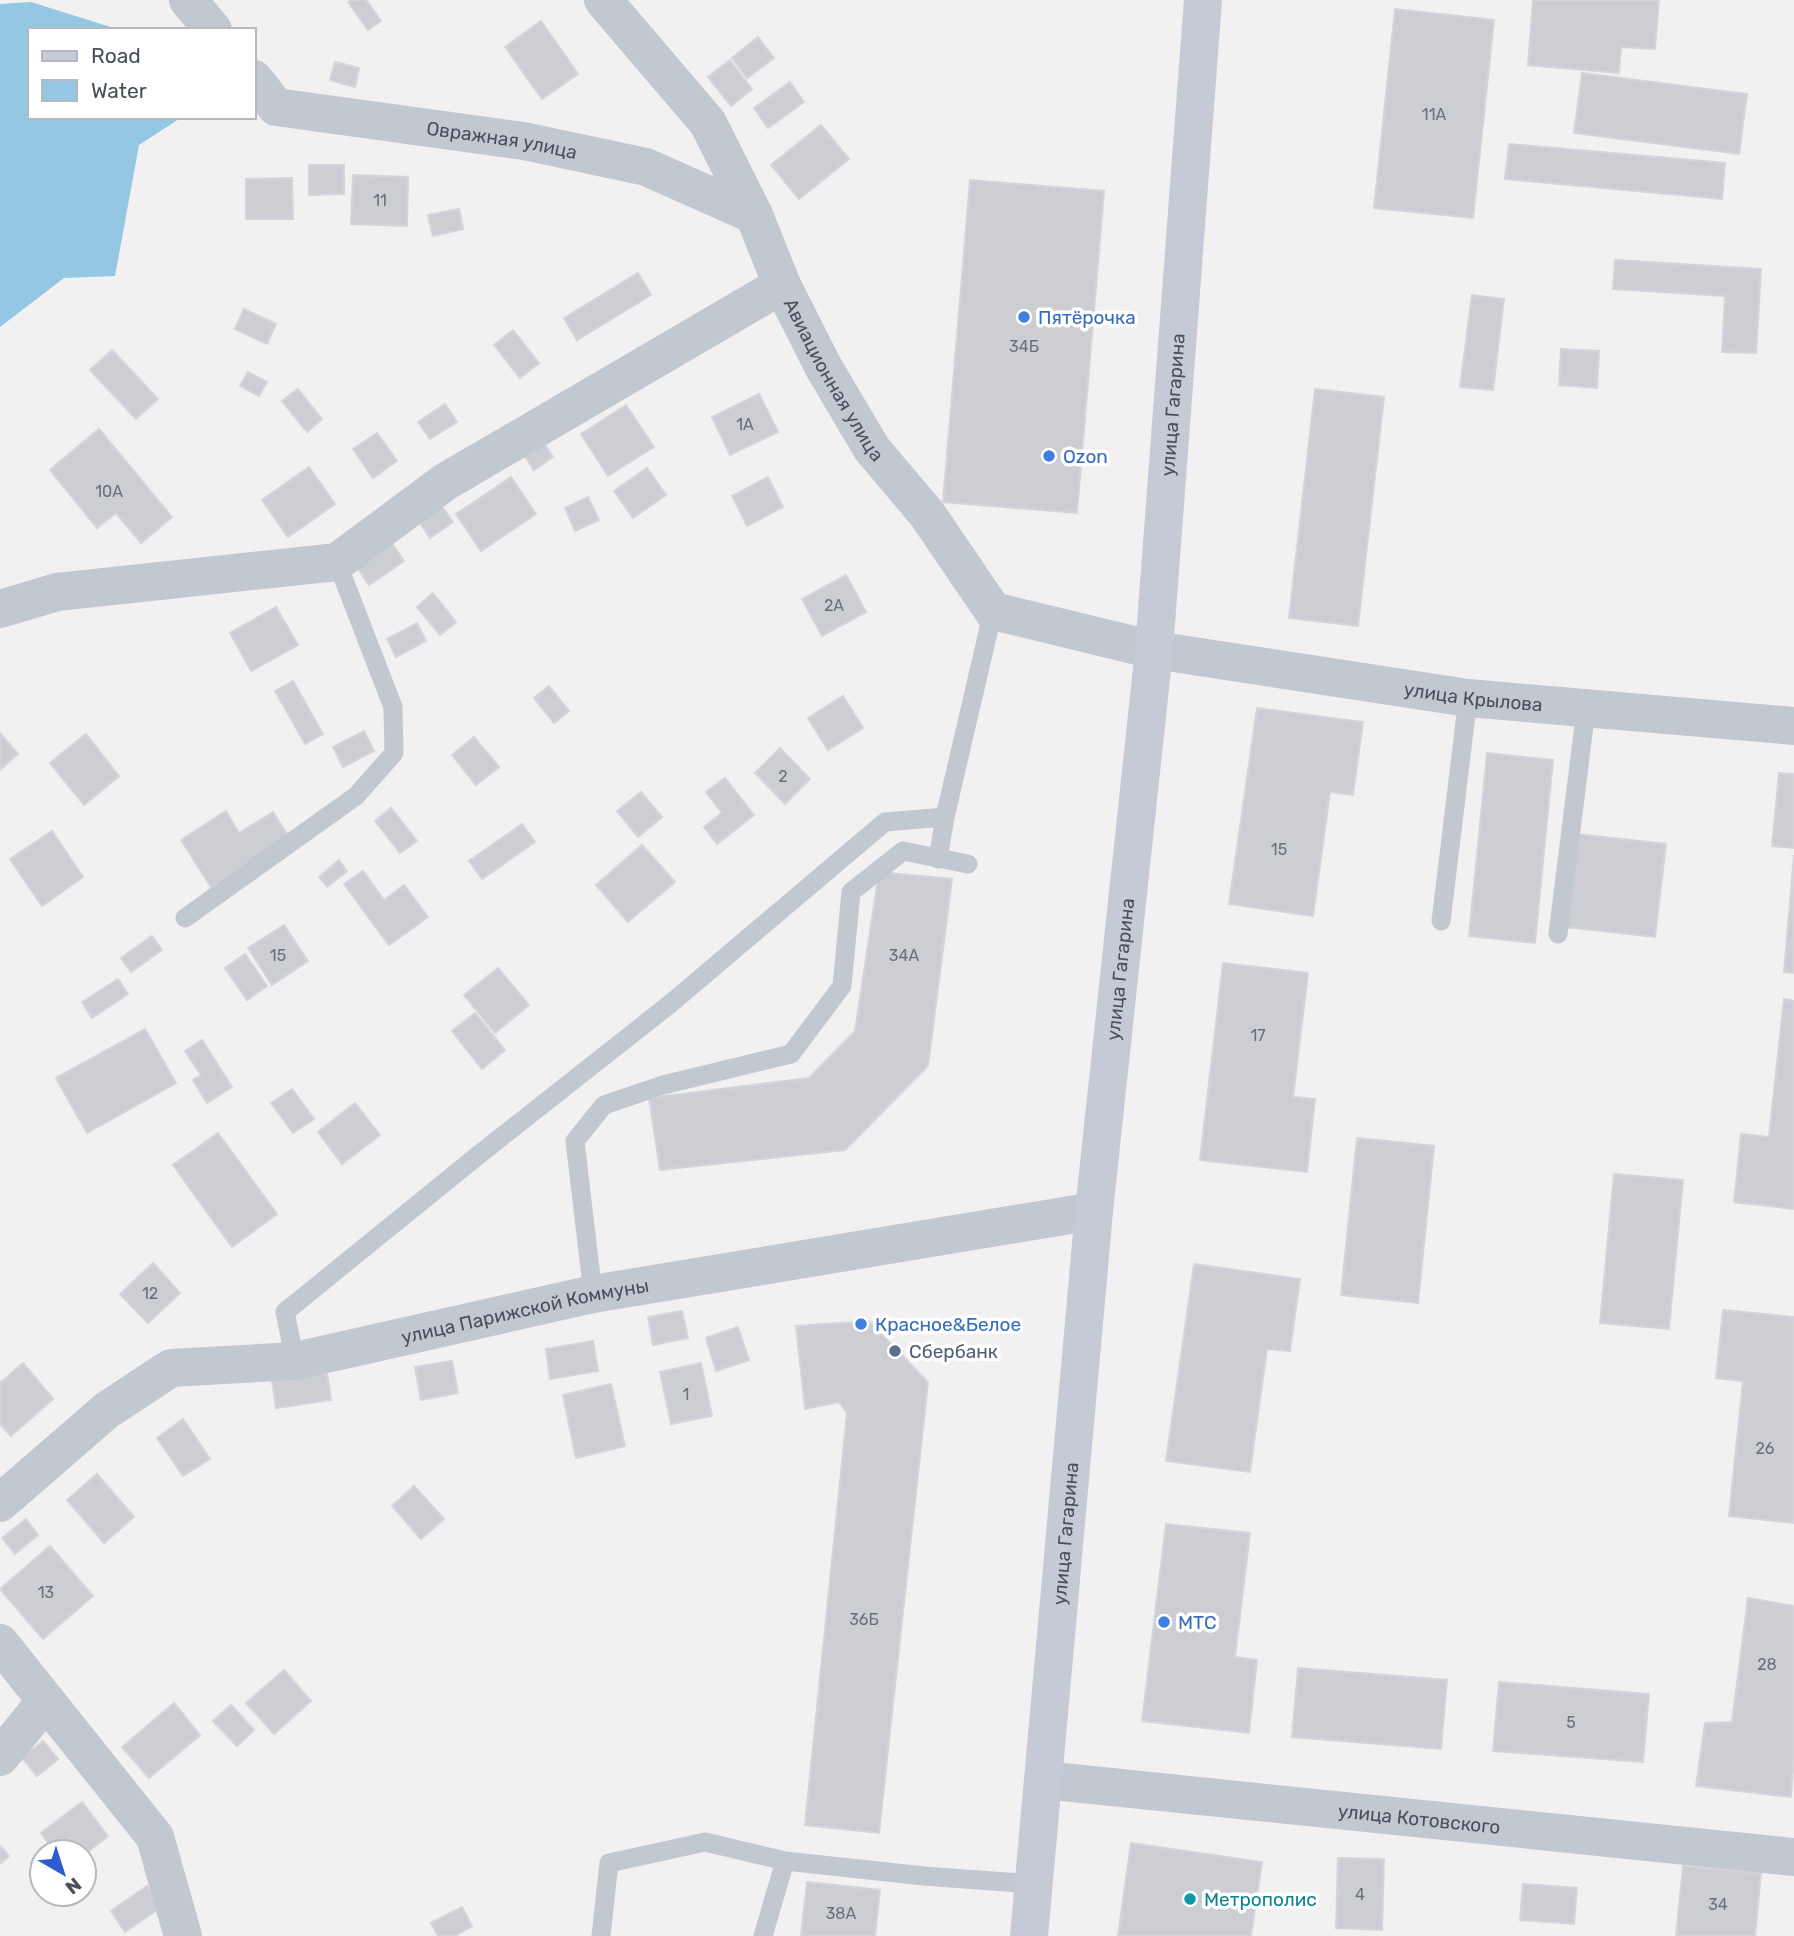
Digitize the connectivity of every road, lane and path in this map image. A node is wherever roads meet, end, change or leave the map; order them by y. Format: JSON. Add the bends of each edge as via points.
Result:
{"nodes":[{"id":1,"x":188,"y":0,"type":"edge"},
{"id":2,"x":603,"y":0,"type":"edge"},
{"id":3,"x":1203,"y":0,"type":"edge"},
{"id":4,"x":211,"y":28,"type":"edge"},
{"id":5,"x":256,"y":82,"type":"edge"},
{"id":6,"x":754,"y":215,"type":"junction"},
{"id":7,"x":782,"y":285,"type":"junction"},
{"id":8,"x":337,"y":562,"type":"junction"},
{"id":9,"x":0,"y":609,"type":"edge"},
{"id":10,"x":993,"y":611,"type":"junction"},
{"id":11,"x":1154,"y":650,"type":"junction"},
{"id":12,"x":1468,"y":698,"type":"junction"},
{"id":13,"x":1586,"y":709,"type":"junction"},
{"id":14,"x":1794,"y":726,"type":"edge"},
{"id":15,"x":945,"y":817,"type":"junction"},
{"id":16,"x":938,"y":859,"type":"junction"},
{"id":17,"x":968,"y":864,"type":"dead end"},
{"id":18,"x":185,"y":918,"type":"dead end"},
{"id":19,"x":1441,"y":922,"type":"dead end"},
{"id":20,"x":1558,"y":934,"type":"dead end"},
{"id":21,"x":1094,"y":1210,"type":"junction"},
{"id":22,"x":593,"y":1294,"type":"junction"},
{"id":23,"x":295,"y":1361,"type":"junction"},
{"id":24,"x":0,"y":1503,"type":"edge"},
{"id":25,"x":0,"y":1643,"type":"edge"},
{"id":26,"x":46,"y":1701,"type":"junction"},
{"id":27,"x":0,"y":1757,"type":"edge"},
{"id":28,"x":1043,"y":1780,"type":"junction"},
{"id":29,"x":1794,"y":1857,"type":"edge"},
{"id":30,"x":785,"y":1861,"type":"junction"},
{"id":31,"x":1033,"y":1884,"type":"junction"},
{"id":32,"x":183,"y":1936,"type":"edge"},
{"id":33,"x":601,"y":1936,"type":"edge"},
{"id":34,"x":763,"y":1936,"type":"edge"},
{"id":35,"x":1028,"y":1936,"type":"edge"}],
"edges":[{"from":1,"to":4,"type":"street"},
{"from":2,"to":6,"type":"street","name":"Авиационная улица","via":[[708,123]]},
{"from":3,"to":11,"type":"main road","name":"улица Гагарина"},
{"from":5,"to":6,"type":"street","name":"Овражная улица","via":[[276,107],[524,141],[646,167]]},
{"from":6,"to":7,"type":"street","name":"Авиационная улица"},
{"from":7,"to":8,"type":"street","via":[[445,482]]},
{"from":7,"to":10,"type":"street","name":"Авиационная улица","via":[[872,449],[927,514]]},
{"from":8,"to":9,"type":"street","via":[[57,592]]},
{"from":8,"to":18,"type":"lane","via":[[393,707],[394,753],[356,796]]},
{"from":10,"to":11,"type":"street"},
{"from":10,"to":15,"type":"lane"},
{"from":11,"to":12,"type":"street","name":"улица Крылова"},
{"from":11,"to":21,"type":"main road","name":"улица Гагарина"},
{"from":12,"to":13,"type":"street","name":"улица Крылова"},
{"from":12,"to":19,"type":"lane"},
{"from":13,"to":14,"type":"street","name":"улица Крылова"},
{"from":13,"to":20,"type":"lane"},
{"from":15,"to":16,"type":"lane"},
{"from":15,"to":23,"type":"lane","via":[[885,822],[670,1004],[285,1312]]},
{"from":16,"to":17,"type":"lane"},
{"from":16,"to":22,"type":"lane","via":[[903,852],[851,891],[842,986],[790,1054],[663,1085],[604,1105],[575,1141]]},
{"from":21,"to":22,"type":"street","name":"улица Парижской Коммуны"},
{"from":21,"to":28,"type":"main road","name":"улица Гагарина"},
{"from":22,"to":23,"type":"street","name":"улица Парижской Коммуны"},
{"from":23,"to":24,"type":"street","name":"улица Парижской Коммуны","via":[[172,1368],[107,1410]]},
{"from":25,"to":26,"type":"street"},
{"from":26,"to":27,"type":"street"},
{"from":26,"to":32,"type":"street","via":[[155,1837]]},
{"from":28,"to":29,"type":"street","name":"улица Котовского"},
{"from":28,"to":31,"type":"main road","name":"улица Гагарина"},
{"from":30,"to":31,"type":"lane"},
{"from":30,"to":33,"type":"lane","via":[[705,1842],[609,1863]]},
{"from":30,"to":34,"type":"lane"},
{"from":31,"to":35,"type":"main road","name":"улица Гагарина"}]}
